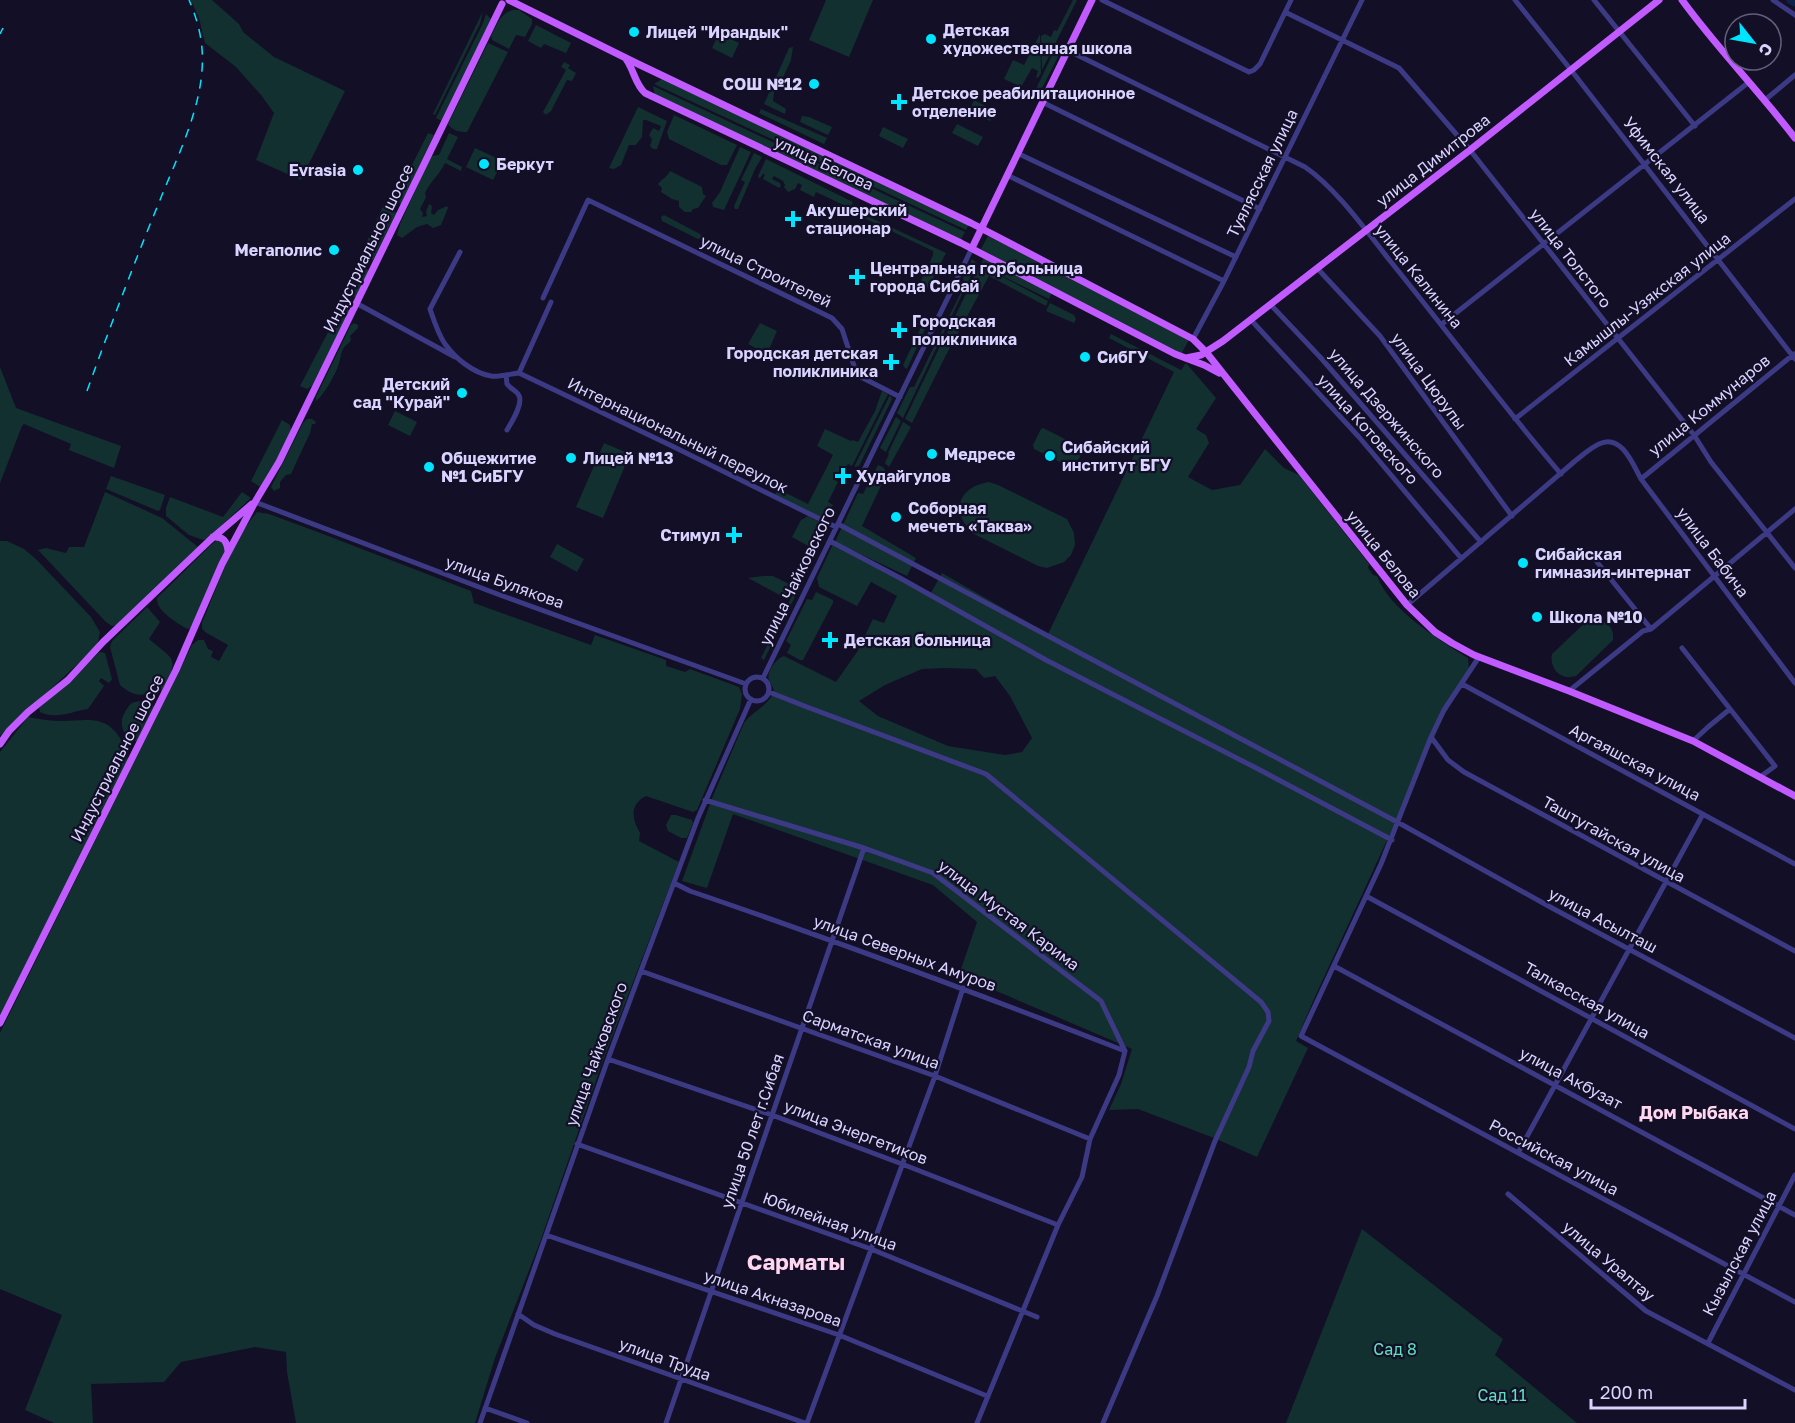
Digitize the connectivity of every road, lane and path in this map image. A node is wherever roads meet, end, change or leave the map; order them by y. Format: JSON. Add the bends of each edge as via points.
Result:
{"nodes":[{"id":1,"x":512,"y":0,"type":"edge"},
{"id":2,"x":524,"y":0,"type":"edge"},
{"id":3,"x":1092,"y":0,"type":"edge"},
{"id":4,"x":1102,"y":0,"type":"edge"},
{"id":5,"x":1291,"y":0,"type":"edge"},
{"id":6,"x":1362,"y":0,"type":"edge"},
{"id":7,"x":1515,"y":0,"type":"edge"},
{"id":8,"x":1594,"y":0,"type":"edge"},
{"id":9,"x":1659,"y":0,"type":"edge"},
{"id":10,"x":1682,"y":0,"type":"edge"},
{"id":11,"x":1773,"y":0,"type":"edge"},
{"id":12,"x":501,"y":2,"type":"edge"},
{"id":13,"x":525,"y":9,"type":"junction"},
{"id":14,"x":1285,"y":12,"type":"junction"},
{"id":15,"x":1795,"y":15,"type":"edge"},
{"id":16,"x":1619,"y":32,"type":"junction"},
{"id":17,"x":1342,"y":39,"type":"junction"},
{"id":18,"x":1067,"y":50,"type":"junction"},
{"id":19,"x":622,"y":56,"type":"junction"},
{"id":20,"x":636,"y":63,"type":"junction"},
{"id":21,"x":648,"y":68,"type":"junction"},
{"id":22,"x":1571,"y":70,"type":"junction"},
{"id":23,"x":640,"y":72,"type":"junction"},
{"id":24,"x":1795,"y":75,"type":"edge"},
{"id":25,"x":636,"y":81,"type":"junction"},
{"id":26,"x":1749,"y":82,"type":"junction"},
{"id":27,"x":1766,"y":100,"type":"junction"},
{"id":28,"x":1042,"y":102,"type":"junction"},
{"id":29,"x":1695,"y":126,"type":"junction"},
{"id":30,"x":1795,"y":138,"type":"edge"},
{"id":31,"x":1470,"y":150,"type":"junction"},
{"id":32,"x":1017,"y":153,"type":"junction"},
{"id":33,"x":1285,"y":158,"type":"junction"},
{"id":34,"x":1645,"y":165,"type":"junction"},
{"id":35,"x":1007,"y":175,"type":"junction"},
{"id":36,"x":1795,"y":199,"type":"edge"},
{"id":37,"x":1260,"y":209,"type":"junction"},
{"id":38,"x":982,"y":228,"type":"junction"},
{"id":39,"x":1365,"y":230,"type":"junction"},
{"id":40,"x":1544,"y":245,"type":"junction"},
{"id":41,"x":972,"y":248,"type":"junction"},
{"id":42,"x":460,"y":252,"type":"dead end"},
{"id":43,"x":1236,"y":257,"type":"junction"},
{"id":44,"x":1719,"y":259,"type":"junction"},
{"id":45,"x":1317,"y":268,"type":"junction"},
{"id":46,"x":1224,"y":281,"type":"junction"},
{"id":47,"x":543,"y":298,"type":"dead end"},
{"id":48,"x":550,"y":302,"type":"dead end"},
{"id":49,"x":356,"y":303,"type":"junction"},
{"id":50,"x":1270,"y":304,"type":"junction"},
{"id":51,"x":1251,"y":320,"type":"junction"},
{"id":52,"x":1442,"y":324,"type":"junction"},
{"id":53,"x":1193,"y":339,"type":"junction"},
{"id":54,"x":1618,"y":340,"type":"junction"},
{"id":55,"x":1223,"y":341,"type":"junction"},
{"id":56,"x":1206,"y":352,"type":"junction"},
{"id":57,"x":1794,"y":356,"type":"edge"},
{"id":58,"x":1186,"y":358,"type":"junction"},
{"id":59,"x":461,"y":361,"type":"junction"},
{"id":60,"x":519,"y":373,"type":"junction"},
{"id":61,"x":506,"y":375,"type":"junction"},
{"id":62,"x":1224,"y":376,"type":"junction"},
{"id":63,"x":900,"y":397,"type":"junction"},
{"id":64,"x":1515,"y":419,"type":"junction"},
{"id":65,"x":507,"y":430,"type":"dead end"},
{"id":66,"x":1694,"y":435,"type":"junction"},
{"id":67,"x":1561,"y":474,"type":"junction"},
{"id":68,"x":1641,"y":479,"type":"junction"},
{"id":69,"x":255,"y":502,"type":"junction"},
{"id":70,"x":1795,"y":509,"type":"edge"},
{"id":71,"x":1512,"y":516,"type":"junction"},
{"id":72,"x":837,"y":526,"type":"junction"},
{"id":73,"x":1767,"y":532,"type":"junction"},
{"id":74,"x":213,"y":537,"type":"junction"},
{"id":75,"x":830,"y":541,"type":"junction"},
{"id":76,"x":1481,"y":542,"type":"junction"},
{"id":77,"x":228,"y":553,"type":"junction"},
{"id":78,"x":1593,"y":557,"type":"dead end"},
{"id":79,"x":1461,"y":558,"type":"junction"},
{"id":80,"x":1795,"y":568,"type":"edge"},
{"id":81,"x":1715,"y":576,"type":"junction"},
{"id":82,"x":1407,"y":605,"type":"junction"},
{"id":83,"x":1651,"y":629,"type":"junction"},
{"id":84,"x":1682,"y":648,"type":"dead end"},
{"id":85,"x":1479,"y":657,"type":"junction"},
{"id":86,"x":763,"y":678,"type":"junction"},
{"id":87,"x":1795,"y":683,"type":"edge"},
{"id":88,"x":746,"y":684,"type":"junction"},
{"id":89,"x":1462,"y":684,"type":"junction"},
{"id":90,"x":1569,"y":691,"type":"junction"},
{"id":91,"x":769,"y":692,"type":"junction"},
{"id":92,"x":751,"y":699,"type":"junction"},
{"id":93,"x":1730,"y":709,"type":"junction"},
{"id":94,"x":1431,"y":736,"type":"junction"},
{"id":95,"x":1693,"y":741,"type":"junction"},
{"id":96,"x":0,"y":744,"type":"edge"},
{"id":97,"x":1760,"y":777,"type":"junction"},
{"id":98,"x":1795,"y":796,"type":"edge"},
{"id":99,"x":705,"y":800,"type":"junction"},
{"id":100,"x":1703,"y":814,"type":"junction"},
{"id":101,"x":1399,"y":823,"type":"junction"},
{"id":102,"x":1392,"y":840,"type":"junction"},
{"id":103,"x":864,"y":848,"type":"junction"},
{"id":104,"x":1795,"y":864,"type":"edge"},
{"id":105,"x":1666,"y":882,"type":"junction"},
{"id":106,"x":674,"y":883,"type":"junction"},
{"id":107,"x":1366,"y":896,"type":"junction"},
{"id":108,"x":832,"y":940,"type":"junction"},
{"id":109,"x":1629,"y":950,"type":"junction"},
{"id":110,"x":1795,"y":951,"type":"edge"},
{"id":111,"x":1334,"y":966,"type":"junction"},
{"id":112,"x":641,"y":971,"type":"junction"},
{"id":113,"x":963,"y":988,"type":"junction"},
{"id":114,"x":1592,"y":1018,"type":"junction"},
{"id":115,"x":0,"y":1023,"type":"edge"},
{"id":116,"x":802,"y":1028,"type":"junction"},
{"id":117,"x":1795,"y":1038,"type":"edge"},
{"id":118,"x":1125,"y":1052,"type":"junction"},
{"id":119,"x":608,"y":1059,"type":"junction"},
{"id":120,"x":935,"y":1076,"type":"junction"},
{"id":121,"x":1555,"y":1085,"type":"junction"},
{"id":122,"x":772,"y":1115,"type":"junction"},
{"id":123,"x":1795,"y":1128,"type":"edge"},
{"id":124,"x":1090,"y":1139,"type":"junction"},
{"id":125,"x":577,"y":1144,"type":"junction"},
{"id":126,"x":1518,"y":1153,"type":"junction"},
{"id":127,"x":902,"y":1164,"type":"junction"},
{"id":128,"x":1795,"y":1175,"type":"edge"},
{"id":129,"x":1508,"y":1194,"type":"dead end"},
{"id":130,"x":741,"y":1204,"type":"junction"},
{"id":131,"x":1779,"y":1206,"type":"junction"},
{"id":132,"x":1795,"y":1215,"type":"edge"},
{"id":133,"x":1058,"y":1225,"type":"junction"},
{"id":134,"x":546,"y":1235,"type":"junction"},
{"id":135,"x":871,"y":1249,"type":"junction"},
{"id":136,"x":1743,"y":1274,"type":"junction"},
{"id":137,"x":711,"y":1291,"type":"junction"},
{"id":138,"x":1795,"y":1302,"type":"edge"},
{"id":139,"x":1023,"y":1310,"type":"junction"},
{"id":140,"x":518,"y":1314,"type":"junction"},
{"id":141,"x":1037,"y":1317,"type":"dead end"},
{"id":142,"x":839,"y":1335,"type":"junction"},
{"id":143,"x":1708,"y":1342,"type":"junction"},
{"id":144,"x":681,"y":1379,"type":"junction"},
{"id":145,"x":1795,"y":1390,"type":"edge"},
{"id":146,"x":987,"y":1396,"type":"junction"},
{"id":147,"x":485,"y":1408,"type":"junction"},
{"id":148,"x":480,"y":1423,"type":"edge"},
{"id":149,"x":527,"y":1423,"type":"edge"},
{"id":150,"x":666,"y":1423,"type":"edge"},
{"id":151,"x":806,"y":1423,"type":"edge"},
{"id":152,"x":977,"y":1423,"type":"edge"},
{"id":153,"x":1103,"y":1423,"type":"edge"}],
"edges":[{"from":1,"to":12,"type":"main road"},
{"from":1,"to":13,"type":"main road","name":"улица Белова"},
{"from":2,"to":13,"type":"main road"},
{"from":3,"to":18,"type":"main road","name":"улица Чайковского"},
{"from":4,"to":14,"type":"street","via":[[1249,72],[1260,64]]},
{"from":5,"to":14,"type":"street"},
{"from":6,"to":17,"type":"street","name":"Туялясская улица"},
{"from":7,"to":22,"type":"street","name":"Уфимская улица"},
{"from":8,"to":16,"type":"street"},
{"from":9,"to":16,"type":"main road","name":"улица Димитрова"},
{"from":10,"to":26,"type":"main road"},
{"from":11,"to":15,"type":"street"},
{"from":12,"to":49,"type":"main road","name":"Индустриальное шоссе"},
{"from":13,"to":19,"type":"main road","name":"улица Белова"},
{"from":14,"to":17,"type":"street","name":"улица Толстого"},
{"from":16,"to":22,"type":"main road","name":"улица Димитрова"},
{"from":16,"to":29,"type":"street"},
{"from":17,"to":31,"type":"street","name":"улица Толстого","via":[[1399,68]]},
{"from":17,"to":33,"type":"street","name":"Туялясская улица"},
{"from":18,"to":28,"type":"main road","name":"улица Чайковского"},
{"from":18,"to":33,"type":"street","name":"улица Калинина"},
{"from":19,"to":20,"type":"main road","name":"улица Белова"},
{"from":19,"to":25,"type":"main road","name":"улица Белова"},
{"from":20,"to":21,"type":"main road","name":"улица Белова"},
{"from":20,"to":23,"type":"main road"},
{"from":21,"to":23,"type":"main road"},
{"from":21,"to":38,"type":"main road","name":"улица Белова"},
{"from":22,"to":31,"type":"main road","name":"улица Димитрова"},
{"from":22,"to":34,"type":"street","name":"Уфимская улица"},
{"from":23,"to":25,"type":"main road"},
{"from":24,"to":27,"type":"street"},
{"from":25,"to":41,"type":"main road","name":"улица Белова","via":[[642,91],[663,102]]},
{"from":26,"to":27,"type":"main road"},
{"from":26,"to":29,"type":"street"},
{"from":27,"to":30,"type":"main road"},
{"from":28,"to":32,"type":"main road","name":"улица Чайковского"},
{"from":28,"to":37,"type":"street"},
{"from":29,"to":34,"type":"street"},
{"from":31,"to":39,"type":"main road","name":"улица Димитрова"},
{"from":31,"to":40,"type":"street","name":"улица Толстого"},
{"from":32,"to":35,"type":"main road","name":"улица Чайковского"},
{"from":32,"to":43,"type":"street"},
{"from":33,"to":37,"type":"street","name":"Туялясская улица"},
{"from":33,"to":39,"type":"street","name":"улица Калинина","via":[[1318,176]]},
{"from":34,"to":40,"type":"street"},
{"from":34,"to":44,"type":"street","name":"Уфимская улица"},
{"from":35,"to":38,"type":"main road","name":"улица Чайковского"},
{"from":35,"to":46,"type":"street"},
{"from":36,"to":44,"type":"street","name":"Камышлы-Узякская улица"},
{"from":37,"to":43,"type":"street","name":"Туялясская улица"},
{"from":38,"to":41,"type":"main road","name":"улица Чайковского"},
{"from":38,"to":53,"type":"main road","name":"улица Белова"},
{"from":39,"to":45,"type":"main road","name":"улица Димитрова"},
{"from":39,"to":52,"type":"street","name":"улица Калинина"},
{"from":40,"to":52,"type":"street"},
{"from":40,"to":54,"type":"street","name":"улица Толстого"},
{"from":41,"to":58,"type":"main road","name":"улица Белова"},
{"from":41,"to":63,"type":"street","name":"улица Чайковского"},
{"from":42,"to":59,"type":"street","via":[[430,309],[445,344]]},
{"from":43,"to":46,"type":"street","name":"Туялясская улица"},
{"from":44,"to":54,"type":"street","name":"Камышлы-Узякская улица"},
{"from":44,"to":57,"type":"street","name":"Уфимская улица"},
{"from":45,"to":50,"type":"main road","name":"улица Димитрова"},
{"from":45,"to":71,"type":"street","name":"улица Цюрупы","via":[[1380,336]]},
{"from":46,"to":53,"type":"street","name":"Туялясская улица"},
{"from":47,"to":63,"type":"street","name":"улица Строителей","via":[[588,200],[832,318],[842,329],[857,375]]},
{"from":48,"to":60,"type":"street"},
{"from":49,"to":59,"type":"street"},
{"from":49,"to":69,"type":"main road","name":"Индустриальное шоссе","via":[[279,462]]},
{"from":50,"to":51,"type":"main road","name":"улица Димитрова"},
{"from":50,"to":76,"type":"street","name":"улица Дзержинского","via":[[1322,358]]},
{"from":51,"to":55,"type":"main road","name":"улица Димитрова"},
{"from":51,"to":79,"type":"street","name":"улица Котовского","via":[[1359,437]]},
{"from":52,"to":64,"type":"street","name":"улица Калинина"},
{"from":53,"to":55,"type":"main road","via":[[1208,344]]},
{"from":53,"to":56,"type":"main road","name":"улица Белова"},
{"from":53,"to":58,"type":"main road","name":"Туялясская улица","via":[[1195,346]]},
{"from":54,"to":64,"type":"street","name":"Камышлы-Узякская улица"},
{"from":54,"to":66,"type":"street","name":"улица Толстого"},
{"from":55,"to":56,"type":"main road","name":"улица Димитрова"},
{"from":56,"to":58,"type":"main road","name":"улица Димитрова"},
{"from":56,"to":62,"type":"main road","name":"улица Белова"},
{"from":57,"to":66,"type":"street","name":"улица Коммунаров"},
{"from":58,"to":62,"type":"main road","name":"улица Белова"},
{"from":59,"to":61,"type":"street","via":[[479,374]]},
{"from":60,"to":61,"type":"street"},
{"from":60,"to":72,"type":"street","name":"Интернациональный переулок"},
{"from":61,"to":65,"type":"street","via":[[507,384],[520,398]]},
{"from":62,"to":82,"type":"main road","name":"улица Белова"},
{"from":63,"to":72,"type":"street","name":"улица Чайковского"},
{"from":64,"to":67,"type":"street","name":"улица Калинина"},
{"from":66,"to":68,"type":"street","name":"улица Коммунаров"},
{"from":66,"to":73,"type":"street","name":"улица Толстого"},
{"from":67,"to":68,"type":"street","name":"улица Бабича","via":[[1599,443],[1609,441],[1628,455]]},
{"from":67,"to":71,"type":"street"},
{"from":68,"to":81,"type":"street","name":"улица Бабича"},
{"from":69,"to":74,"type":"main road","name":"Индустриальное шоссе"},
{"from":69,"to":77,"type":"main road","name":"Индустриальное шоссе"},
{"from":69,"to":88,"type":"street","name":"улица Булякова"},
{"from":70,"to":73,"type":"street"},
{"from":71,"to":76,"type":"street"},
{"from":72,"to":75,"type":"street","name":"улица Чайковского"},
{"from":72,"to":101,"type":"street","name":"Интернациональный переулок"},
{"from":73,"to":80,"type":"street","name":"улица Толстого"},
{"from":73,"to":81,"type":"street"},
{"from":74,"to":77,"type":"main road","via":[[224,539]]},
{"from":74,"to":96,"type":"main road","name":"Индустриальное шоссе","via":[[68,680],[28,712]]},
{"from":75,"to":86,"type":"street","name":"улица Чайковского"},
{"from":75,"to":102,"type":"street","via":[[1046,660]]},
{"from":76,"to":79,"type":"street"},
{"from":77,"to":115,"type":"main road","name":"Индустриальное шоссе","via":[[172,679]]},
{"from":78,"to":83,"type":"street"},
{"from":79,"to":82,"type":"street"},
{"from":81,"to":83,"type":"street"},
{"from":81,"to":87,"type":"street","name":"улица Бабича"},
{"from":82,"to":85,"type":"main road","name":"улица Белова","via":[[1435,632]]},
{"from":83,"to":90,"type":"street","via":[[1643,631]]},
{"from":84,"to":93,"type":"street"},
{"from":85,"to":89,"type":"street"},
{"from":85,"to":90,"type":"main road","name":"улица Белова"},
{"from":86,"to":88,"type":"street","via":[[750,679]]},
{"from":86,"to":91,"type":"street"},
{"from":88,"to":92,"type":"street"},
{"from":89,"to":94,"type":"street"},
{"from":89,"to":100,"type":"street","name":"Аргаяшская улица"},
{"from":90,"to":95,"type":"main road","name":"улица Белова"},
{"from":91,"to":92,"type":"street","via":[[762,700]]},
{"from":91,"to":153,"type":"street","via":[[986,774],[1261,1002],[1268,1012],[1269,1021],[1215,1141],[1157,1296]]},
{"from":92,"to":99,"type":"street","name":"улица Чайковского"},
{"from":93,"to":95,"type":"street"},
{"from":93,"to":97,"type":"street","via":[[1775,766]]},
{"from":94,"to":101,"type":"street"},
{"from":94,"to":105,"type":"street","name":"Таштугайская улица","via":[[1448,760],[1464,772]]},
{"from":95,"to":97,"type":"main road","name":"улица Белова"},
{"from":97,"to":98,"type":"main road","name":"улица Белова"},
{"from":99,"to":103,"type":"street","name":"улица Мустая Карима"},
{"from":99,"to":106,"type":"street","name":"улица Чайковского"},
{"from":100,"to":104,"type":"street","name":"Аргаяшская улица"},
{"from":100,"to":105,"type":"street"},
{"from":101,"to":102,"type":"street"},
{"from":101,"to":109,"type":"street","name":"улица Асылташ"},
{"from":102,"to":107,"type":"street"},
{"from":103,"to":108,"type":"street","name":"улица 50 лет г.Сибая"},
{"from":103,"to":118,"type":"street","name":"улица Мустая Карима","via":[[933,873],[1101,1001]]},
{"from":105,"to":109,"type":"street"},
{"from":105,"to":110,"type":"street","name":"Таштугайская улица"},
{"from":106,"to":108,"type":"street","name":"улица Северных Амуров"},
{"from":106,"to":112,"type":"street","name":"улица Чайковского"},
{"from":107,"to":111,"type":"street"},
{"from":107,"to":114,"type":"street","name":"Талкасская улица"},
{"from":108,"to":113,"type":"street","name":"улица Северных Амуров"},
{"from":108,"to":116,"type":"street","name":"улица 50 лет г.Сибая"},
{"from":109,"to":114,"type":"street"},
{"from":109,"to":117,"type":"street","name":"улица Асылташ"},
{"from":111,"to":121,"type":"street","name":"улица Акбузат"},
{"from":111,"to":126,"type":"street","name":"Российская улица","via":[[1301,1036]]},
{"from":112,"to":116,"type":"street","name":"Сарматская улица"},
{"from":112,"to":119,"type":"street","name":"улица Чайковского"},
{"from":113,"to":118,"type":"street","name":"улица Северных Амуров"},
{"from":113,"to":120,"type":"street"},
{"from":114,"to":121,"type":"street"},
{"from":114,"to":123,"type":"street","name":"Талкасская улица"},
{"from":116,"to":120,"type":"street","name":"Сарматская улица"},
{"from":116,"to":122,"type":"street","name":"улица 50 лет г.Сибая"},
{"from":118,"to":124,"type":"street","via":[[1119,1076]]},
{"from":119,"to":122,"type":"street","name":"улица Энергетиков"},
{"from":119,"to":125,"type":"street","name":"улица Чайковского"},
{"from":120,"to":124,"type":"street","name":"Сарматская улица"},
{"from":120,"to":127,"type":"street"},
{"from":121,"to":126,"type":"street"},
{"from":121,"to":131,"type":"street","name":"улица Акбузат"},
{"from":122,"to":127,"type":"street","name":"улица Энергетиков"},
{"from":122,"to":130,"type":"street","name":"улица 50 лет г.Сибая"},
{"from":124,"to":133,"type":"street","via":[[1082,1177]]},
{"from":125,"to":130,"type":"street","name":"Юбилейная улица"},
{"from":125,"to":134,"type":"street","name":"улица Чайковского"},
{"from":126,"to":136,"type":"street","name":"Российская улица"},
{"from":127,"to":133,"type":"street","name":"улица Энергетиков"},
{"from":127,"to":135,"type":"street"},
{"from":128,"to":131,"type":"street","name":"Кызылская улица"},
{"from":129,"to":143,"type":"street","name":"улица Уралтау","via":[[1646,1311]]},
{"from":130,"to":135,"type":"street","name":"Юбилейная улица"},
{"from":130,"to":137,"type":"street","name":"улица 50 лет г.Сибая"},
{"from":131,"to":132,"type":"street","name":"улица Акбузат"},
{"from":131,"to":136,"type":"street","name":"Кызылская улица"},
{"from":133,"to":139,"type":"street"},
{"from":134,"to":137,"type":"street","name":"улица Акназарова"},
{"from":134,"to":140,"type":"street","name":"улица Чайковского"},
{"from":135,"to":139,"type":"street","name":"Юбилейная улица"},
{"from":135,"to":142,"type":"street"},
{"from":136,"to":138,"type":"street","name":"Российская улица"},
{"from":136,"to":143,"type":"street","name":"Кызылская улица"},
{"from":137,"to":142,"type":"street","name":"улица Акназарова"},
{"from":137,"to":144,"type":"street","name":"улица 50 лет г.Сибая"},
{"from":139,"to":141,"type":"street","name":"Юбилейная улица"},
{"from":139,"to":146,"type":"street"},
{"from":140,"to":144,"type":"street","name":"улица Труда","via":[[555,1334]]},
{"from":140,"to":147,"type":"street","name":"улица Чайковского"},
{"from":142,"to":146,"type":"street","name":"улица Акназарова"},
{"from":142,"to":151,"type":"street"},
{"from":143,"to":145,"type":"street","name":"улица Уралтау"},
{"from":144,"to":150,"type":"street","name":"улица 50 лет г.Сибая"},
{"from":144,"to":151,"type":"street","name":"улица Труда"},
{"from":146,"to":152,"type":"street"},
{"from":147,"to":148,"type":"street","name":"улица Чайковского"},
{"from":147,"to":149,"type":"street"}]}
